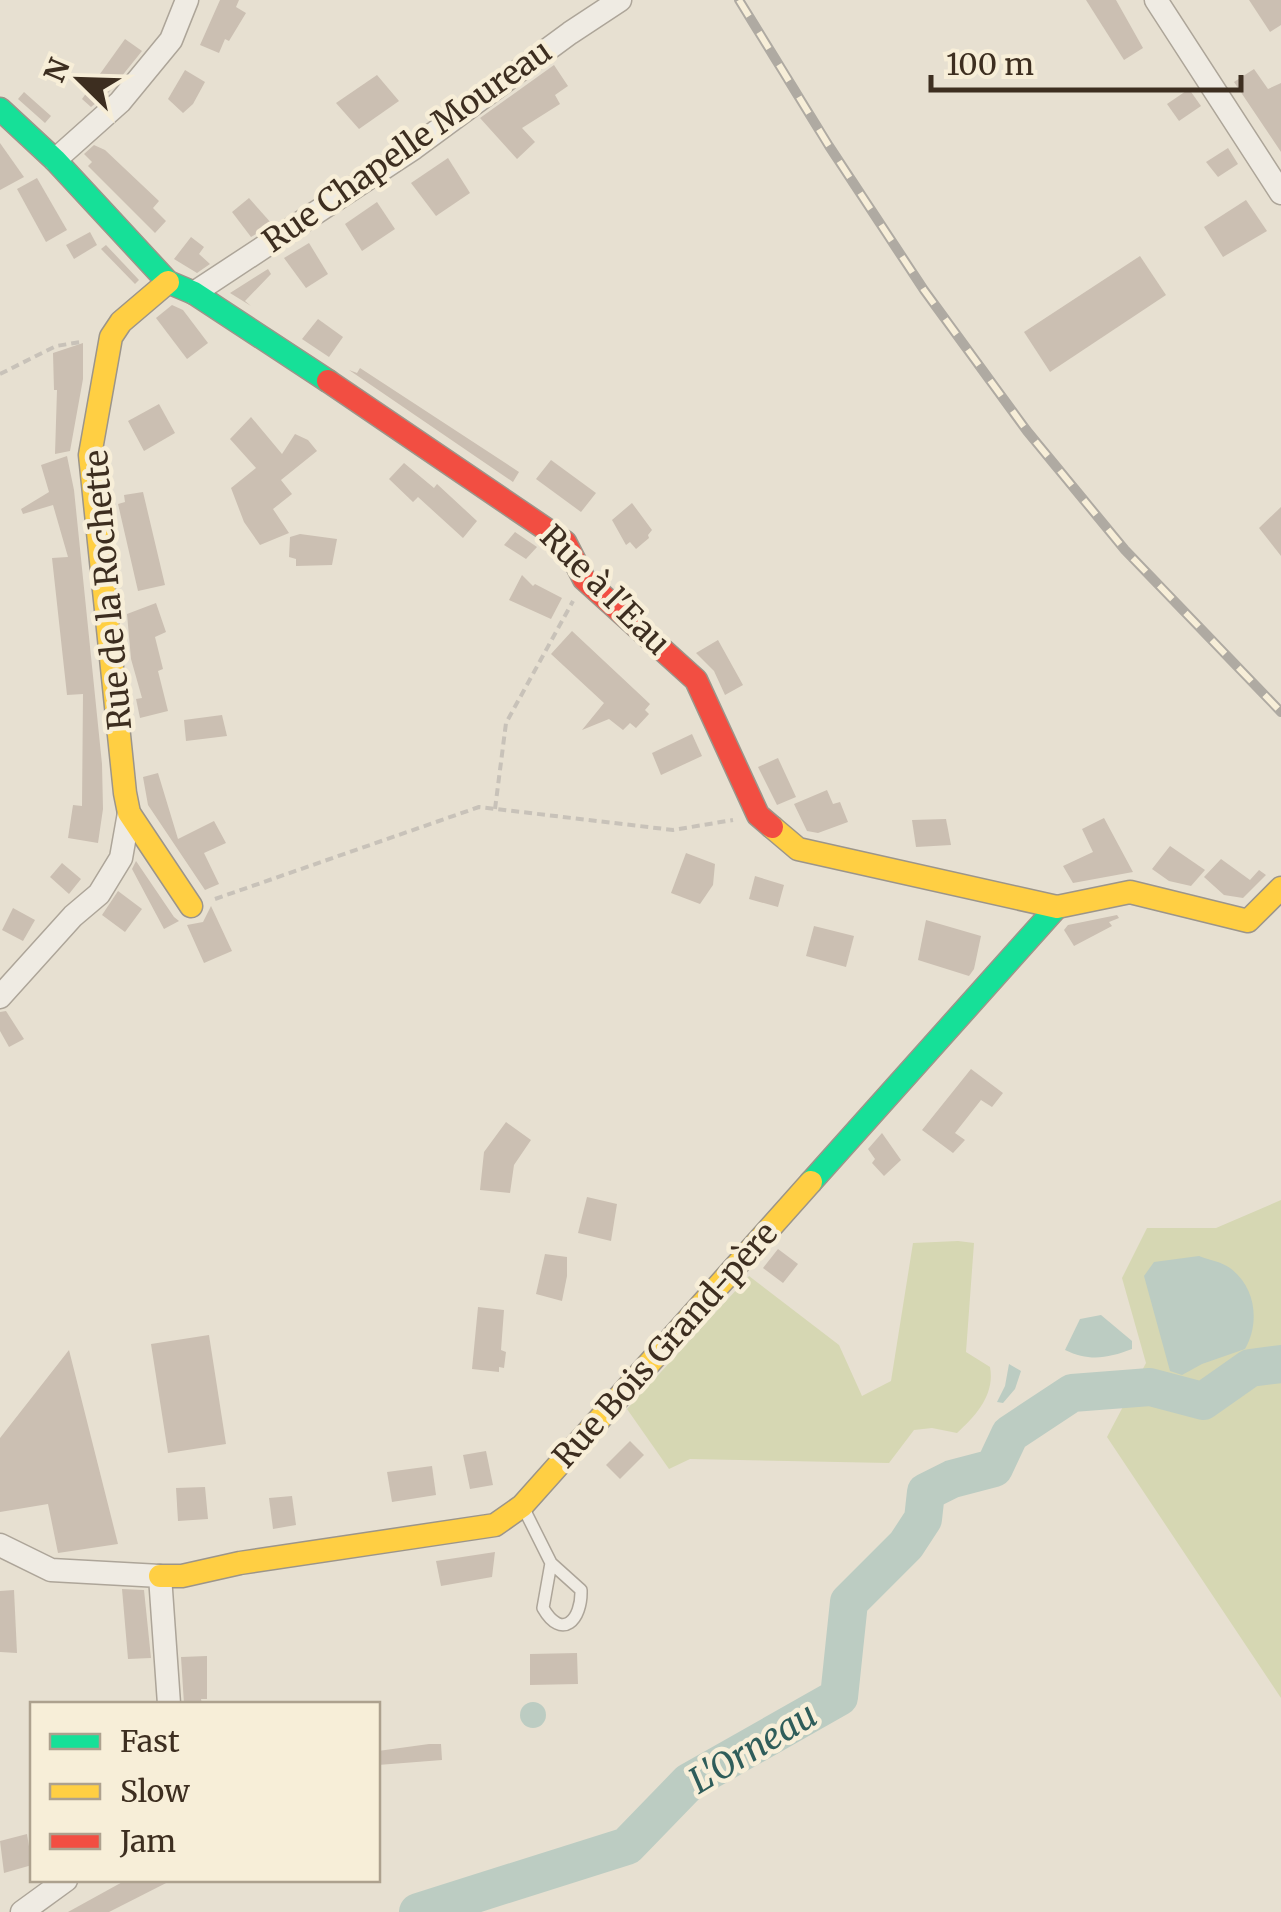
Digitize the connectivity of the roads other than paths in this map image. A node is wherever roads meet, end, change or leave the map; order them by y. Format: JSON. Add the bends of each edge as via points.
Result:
{"nodes":[{"id":1,"x":187,"y":0,"type":"edge"},
{"id":2,"x":620,"y":0,"type":"edge"},
{"id":3,"x":1156,"y":0,"type":"edge"},
{"id":4,"x":0,"y":109,"type":"edge"},
{"id":5,"x":55,"y":160,"type":"junction"},
{"id":6,"x":1281,"y":193,"type":"edge"},
{"id":7,"x":168,"y":282,"type":"junction"},
{"id":8,"x":194,"y":293,"type":"junction"},
{"id":9,"x":129,"y":813,"type":"junction"},
{"id":10,"x":1281,"y":888,"type":"edge"},
{"id":11,"x":192,"y":906,"type":"road end"},
{"id":12,"x":1057,"y":907,"type":"junction"},
{"id":13,"x":0,"y":997,"type":"edge"},
{"id":14,"x":522,"y":1506,"type":"junction"},
{"id":15,"x":0,"y":1545,"type":"edge"},
{"id":16,"x":551,"y":1562,"type":"junction"},
{"id":17,"x":160,"y":1576,"type":"junction"},
{"id":18,"x":169,"y":1702,"type":"edge"},
{"id":19,"x":63,"y":1882,"type":"edge"},
{"id":20,"x":22,"y":1912,"type":"edge"}],
"edges":[{"from":1,"to":5,"type":"street","via":[[171,40],[130,90]]},
{"from":2,"to":8,"type":"street","name":"Rue Chapelle Moureau","via":[[414,148]]},
{"from":3,"to":6,"type":"street"},
{"from":4,"to":5,"type":"street"},
{"from":5,"to":7,"type":"street"},
{"from":7,"to":8,"type":"street","name":"Rue à l'Eau"},
{"from":7,"to":9,"type":"street","name":"Rue de la Rochette","via":[[111,337],[90,455]]},
{"from":8,"to":12,"type":"street","name":"Rue à l'Eau","via":[[565,542],[584,579],[696,680],[758,815],[798,849]]},
{"from":9,"to":11,"type":"street","name":"Rue de la Rochette"},
{"from":9,"to":13,"type":"street","via":[[121,858],[99,894]]},
{"from":10,"to":12,"type":"street","name":"Rue à l'Eau","via":[[1248,920],[1130,892]]},
{"from":12,"to":14,"type":"street","name":"Rue Bois Grand-père"},
{"from":14,"to":16,"type":"lane"},
{"from":14,"to":17,"type":"street","name":"Rue Bois Grand-père","via":[[495,1525]]},
{"from":15,"to":17,"type":"street","via":[[51,1570]]},
{"from":16,"to":16,"type":"lane","via":[[543,1608],[549,1619],[573,1622],[581,1590]]},
{"from":17,"to":18,"type":"street"},
{"from":19,"to":20,"type":"street"}]}
